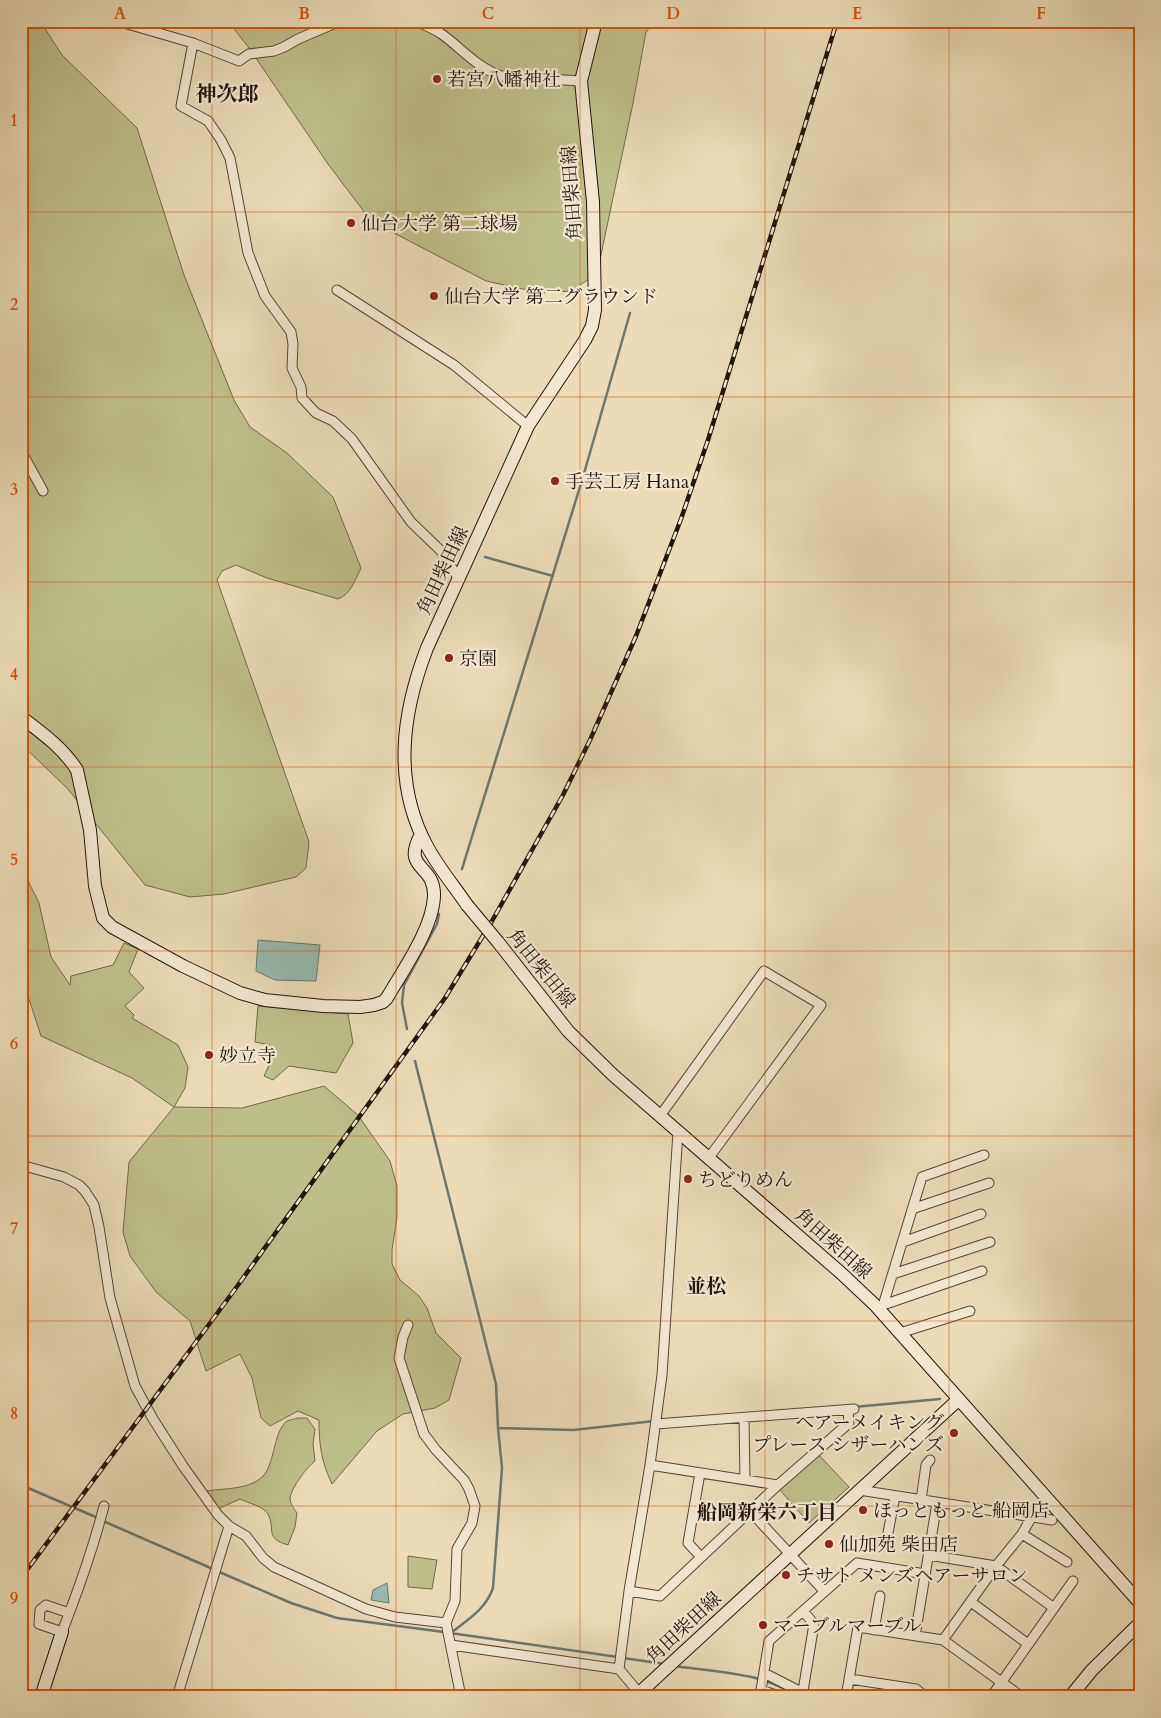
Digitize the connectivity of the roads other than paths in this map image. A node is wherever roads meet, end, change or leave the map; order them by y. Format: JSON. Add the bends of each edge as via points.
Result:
{"nodes":[{"id":1,"x":117,"y":21,"type":"edge"},
{"id":2,"x":359,"y":21,"type":"edge"},
{"id":3,"x":415,"y":21,"type":"edge"},
{"id":4,"x":596,"y":21,"type":"edge"},
{"id":5,"x":193,"y":43,"type":"junction"},
{"id":6,"x":581,"y":81,"type":"junction"},
{"id":7,"x":337,"y":290,"type":"dead end"},
{"id":8,"x":528,"y":426,"type":"junction"},
{"id":9,"x":21,"y":451,"type":"edge"},
{"id":10,"x":43,"y":491,"type":"dead end"},
{"id":11,"x":459,"y":579,"type":"junction"},
{"id":12,"x":21,"y":718,"type":"edge"},
{"id":13,"x":421,"y":834,"type":"junction"},
{"id":14,"x":660,"y":1116,"type":"junction"},
{"id":15,"x":678,"y":1132,"type":"junction"},
{"id":16,"x":984,"y":1155,"type":"dead end"},
{"id":17,"x":708,"y":1159,"type":"junction"},
{"id":18,"x":21,"y":1165,"type":"edge"},
{"id":19,"x":989,"y":1183,"type":"dead end"},
{"id":20,"x":912,"y":1209,"type":"junction"},
{"id":21,"x":981,"y":1214,"type":"dead end"},
{"id":22,"x":902,"y":1242,"type":"junction"},
{"id":23,"x":990,"y":1242,"type":"dead end"},
{"id":24,"x":982,"y":1271,"type":"dead end"},
{"id":25,"x":893,"y":1274,"type":"junction"},
{"id":26,"x":882,"y":1309,"type":"junction"},
{"id":27,"x":970,"y":1311,"type":"dead end"},
{"id":28,"x":408,"y":1325,"type":"dead end"},
{"id":29,"x":900,"y":1334,"type":"junction"},
{"id":30,"x":959,"y":1399,"type":"junction"},
{"id":31,"x":744,"y":1419,"type":"junction"},
{"id":32,"x":656,"y":1422,"type":"junction"},
{"id":33,"x":930,"y":1460,"type":"dead end"},
{"id":34,"x":650,"y":1465,"type":"junction"},
{"id":35,"x":700,"y":1473,"type":"junction"},
{"id":36,"x":745,"y":1480,"type":"junction"},
{"id":37,"x":778,"y":1485,"type":"junction"},
{"id":38,"x":859,"y":1490,"type":"junction"},
{"id":39,"x":895,"y":1496,"type":"junction"},
{"id":40,"x":921,"y":1500,"type":"junction"},
{"id":41,"x":937,"y":1503,"type":"junction"},
{"id":42,"x":104,"y":1506,"type":"dead end"},
{"id":43,"x":751,"y":1512,"type":"junction"},
{"id":44,"x":1031,"y":1518,"type":"junction"},
{"id":45,"x":1052,"y":1520,"type":"dead end"},
{"id":46,"x":229,"y":1526,"type":"junction"},
{"id":47,"x":1022,"y":1534,"type":"junction"},
{"id":48,"x":890,"y":1547,"type":"dead end"},
{"id":49,"x":791,"y":1554,"type":"junction"},
{"id":50,"x":928,"y":1555,"type":"junction"},
{"id":51,"x":702,"y":1557,"type":"junction"},
{"id":52,"x":1068,"y":1562,"type":"dead end"},
{"id":53,"x":996,"y":1566,"type":"junction"},
{"id":54,"x":924,"y":1574,"type":"junction"},
{"id":55,"x":1073,"y":1581,"type":"dead end"},
{"id":56,"x":629,"y":1590,"type":"junction"},
{"id":57,"x":824,"y":1591,"type":"junction"},
{"id":58,"x":880,"y":1596,"type":"dead end"},
{"id":59,"x":971,"y":1602,"type":"junction"},
{"id":60,"x":1140,"y":1603,"type":"edge"},
{"id":61,"x":1054,"y":1608,"type":"junction"},
{"id":62,"x":803,"y":1611,"type":"junction"},
{"id":63,"x":69,"y":1612,"type":"junction"},
{"id":64,"x":446,"y":1623,"type":"junction"},
{"id":65,"x":1140,"y":1623,"type":"edge"},
{"id":66,"x":874,"y":1630,"type":"junction"},
{"id":67,"x":62,"y":1632,"type":"junction"},
{"id":68,"x":914,"y":1636,"type":"junction"},
{"id":69,"x":943,"y":1640,"type":"junction"},
{"id":70,"x":1028,"y":1644,"type":"junction"},
{"id":71,"x":451,"y":1645,"type":"junction"},
{"id":72,"x":620,"y":1662,"type":"junction"},
{"id":73,"x":764,"y":1674,"type":"junction"},
{"id":74,"x":850,"y":1679,"type":"junction"},
{"id":75,"x":1002,"y":1682,"type":"junction"},
{"id":76,"x":807,"y":1694,"type":"edge"},
{"id":77,"x":637,"y":1695,"type":"edge"},
{"id":78,"x":41,"y":1697,"type":"edge"},
{"id":79,"x":177,"y":1697,"type":"edge"},
{"id":80,"x":461,"y":1697,"type":"edge"},
{"id":81,"x":782,"y":1697,"type":"edge"},
{"id":82,"x":846,"y":1697,"type":"edge"},
{"id":83,"x":926,"y":1697,"type":"edge"},
{"id":84,"x":991,"y":1697,"type":"edge"},
{"id":85,"x":1022,"y":1697,"type":"edge"},
{"id":86,"x":1070,"y":1697,"type":"edge"}],
"edges":[{"from":1,"to":5,"type":"street"},
{"from":2,"to":5,"type":"street","via":[[338,22],[274,51],[249,54],[239,61]]},
{"from":3,"to":6,"type":"street","via":[[442,34],[478,65],[496,74]]},
{"from":4,"to":6,"type":"main road","name":"角田柴田線"},
{"from":5,"to":11,"type":"street","via":[[181,106],[208,121],[230,158],[248,253],[265,296],[290,332],[292,368],[301,387],[302,398],[316,413],[333,421],[352,439],[411,522],[441,551]]},
{"from":6,"to":8,"type":"main road","name":"角田柴田線","via":[[593,202],[595,310],[585,340]]},
{"from":7,"to":8,"type":"street","via":[[454,365]]},
{"from":8,"to":11,"type":"main road","name":"角田柴田線"},
{"from":9,"to":10,"type":"street"},
{"from":11,"to":13,"type":"main road","name":"角田柴田線","via":[[420,666],[405,724],[405,771],[413,813]]},
{"from":12,"to":13,"type":"main road","via":[[55,744],[77,770],[103,918],[146,947],[240,993],[265,1000],[323,1006],[360,1007],[383,1002],[423,935],[433,907],[431,881],[413,853]]},
{"from":13,"to":14,"type":"main road","name":"角田柴田線","bridge":true,"via":[[467,905],[568,1031]]},
{"from":14,"to":15,"type":"main road","name":"角田柴田線"},
{"from":14,"to":17,"type":"street","via":[[764,972],[821,1005]]},
{"from":15,"to":17,"type":"main road","name":"角田柴田線"},
{"from":15,"to":32,"type":"street"},
{"from":16,"to":20,"type":"street","via":[[922,1177]]},
{"from":17,"to":26,"type":"main road","name":"角田柴田線"},
{"from":18,"to":46,"type":"street","via":[[64,1177],[79,1185],[94,1206],[110,1298],[135,1386],[183,1466]]},
{"from":19,"to":20,"type":"street"},
{"from":20,"to":22,"type":"street"},
{"from":21,"to":22,"type":"street"},
{"from":22,"to":25,"type":"street"},
{"from":23,"to":25,"type":"street"},
{"from":24,"to":26,"type":"street"},
{"from":25,"to":26,"type":"street"},
{"from":26,"to":29,"type":"main road","name":"角田柴田線"},
{"from":27,"to":29,"type":"street"},
{"from":28,"to":64,"type":"street","via":[[399,1358],[424,1434],[464,1480],[475,1506],[472,1523],[457,1549],[455,1601]]},
{"from":29,"to":30,"type":"main road","name":"角田柴田線"},
{"from":30,"to":38,"type":"main road","name":"角田柴田線"},
{"from":30,"to":60,"type":"main road"},
{"from":31,"to":32,"type":"street"},
{"from":31,"to":36,"type":"street"},
{"from":31,"to":37,"type":"street","via":[[851,1409],[849,1422]]},
{"from":32,"to":34,"type":"street"},
{"from":33,"to":40,"type":"street","via":[[926,1465]]},
{"from":34,"to":35,"type":"street"},
{"from":34,"to":56,"type":"street"},
{"from":35,"to":36,"type":"street"},
{"from":35,"to":51,"type":"street","via":[[688,1543]]},
{"from":36,"to":37,"type":"street"},
{"from":37,"to":43,"type":"street"},
{"from":38,"to":39,"type":"street"},
{"from":38,"to":49,"type":"main road","name":"角田柴田線"},
{"from":39,"to":40,"type":"street"},
{"from":39,"to":48,"type":"street","via":[[888,1533]]},
{"from":40,"to":41,"type":"street"},
{"from":41,"to":44,"type":"street"},
{"from":41,"to":50,"type":"street"},
{"from":42,"to":63,"type":"street"},
{"from":43,"to":49,"type":"street"},
{"from":43,"to":51,"type":"street"},
{"from":44,"to":45,"type":"street"},
{"from":44,"to":47,"type":"street"},
{"from":46,"to":64,"type":"street","via":[[246,1536],[274,1567],[366,1609],[395,1617]]},
{"from":46,"to":79,"type":"street"},
{"from":47,"to":52,"type":"street"},
{"from":47,"to":53,"type":"street"},
{"from":49,"to":57,"type":"street"},
{"from":49,"to":77,"type":"main road","name":"角田柴田線"},
{"from":50,"to":53,"type":"street"},
{"from":50,"to":54,"type":"street"},
{"from":51,"to":56,"type":"street","via":[[660,1596]]},
{"from":53,"to":59,"type":"street"},
{"from":53,"to":61,"type":"street"},
{"from":54,"to":57,"type":"street","via":[[857,1563]]},
{"from":54,"to":68,"type":"street"},
{"from":55,"to":61,"type":"street"},
{"from":56,"to":72,"type":"street"},
{"from":57,"to":62,"type":"street"},
{"from":58,"to":66,"type":"street"},
{"from":59,"to":69,"type":"street"},
{"from":59,"to":70,"type":"street"},
{"from":61,"to":70,"type":"street"},
{"from":62,"to":73,"type":"street","via":[[769,1641]]},
{"from":62,"to":76,"type":"street","via":[[814,1624]]},
{"from":63,"to":67,"type":"street"},
{"from":63,"to":67,"type":"street","via":[[46,1605],[40,1610],[40,1624]]},
{"from":64,"to":71,"type":"street"},
{"from":65,"to":86,"type":"main road","via":[[1092,1670]]},
{"from":66,"to":68,"type":"street"},
{"from":66,"to":74,"type":"street","via":[[858,1627]]},
{"from":67,"to":78,"type":"main road"},
{"from":68,"to":69,"type":"street"},
{"from":69,"to":75,"type":"street"},
{"from":70,"to":75,"type":"street"},
{"from":71,"to":72,"type":"street"},
{"from":71,"to":80,"type":"street"},
{"from":72,"to":77,"type":"street"},
{"from":73,"to":76,"type":"street"},
{"from":73,"to":81,"type":"street","via":[[761,1690]]},
{"from":74,"to":82,"type":"street"},
{"from":74,"to":83,"type":"street","via":[[916,1689]]},
{"from":75,"to":84,"type":"street"},
{"from":75,"to":85,"type":"street"}]}
